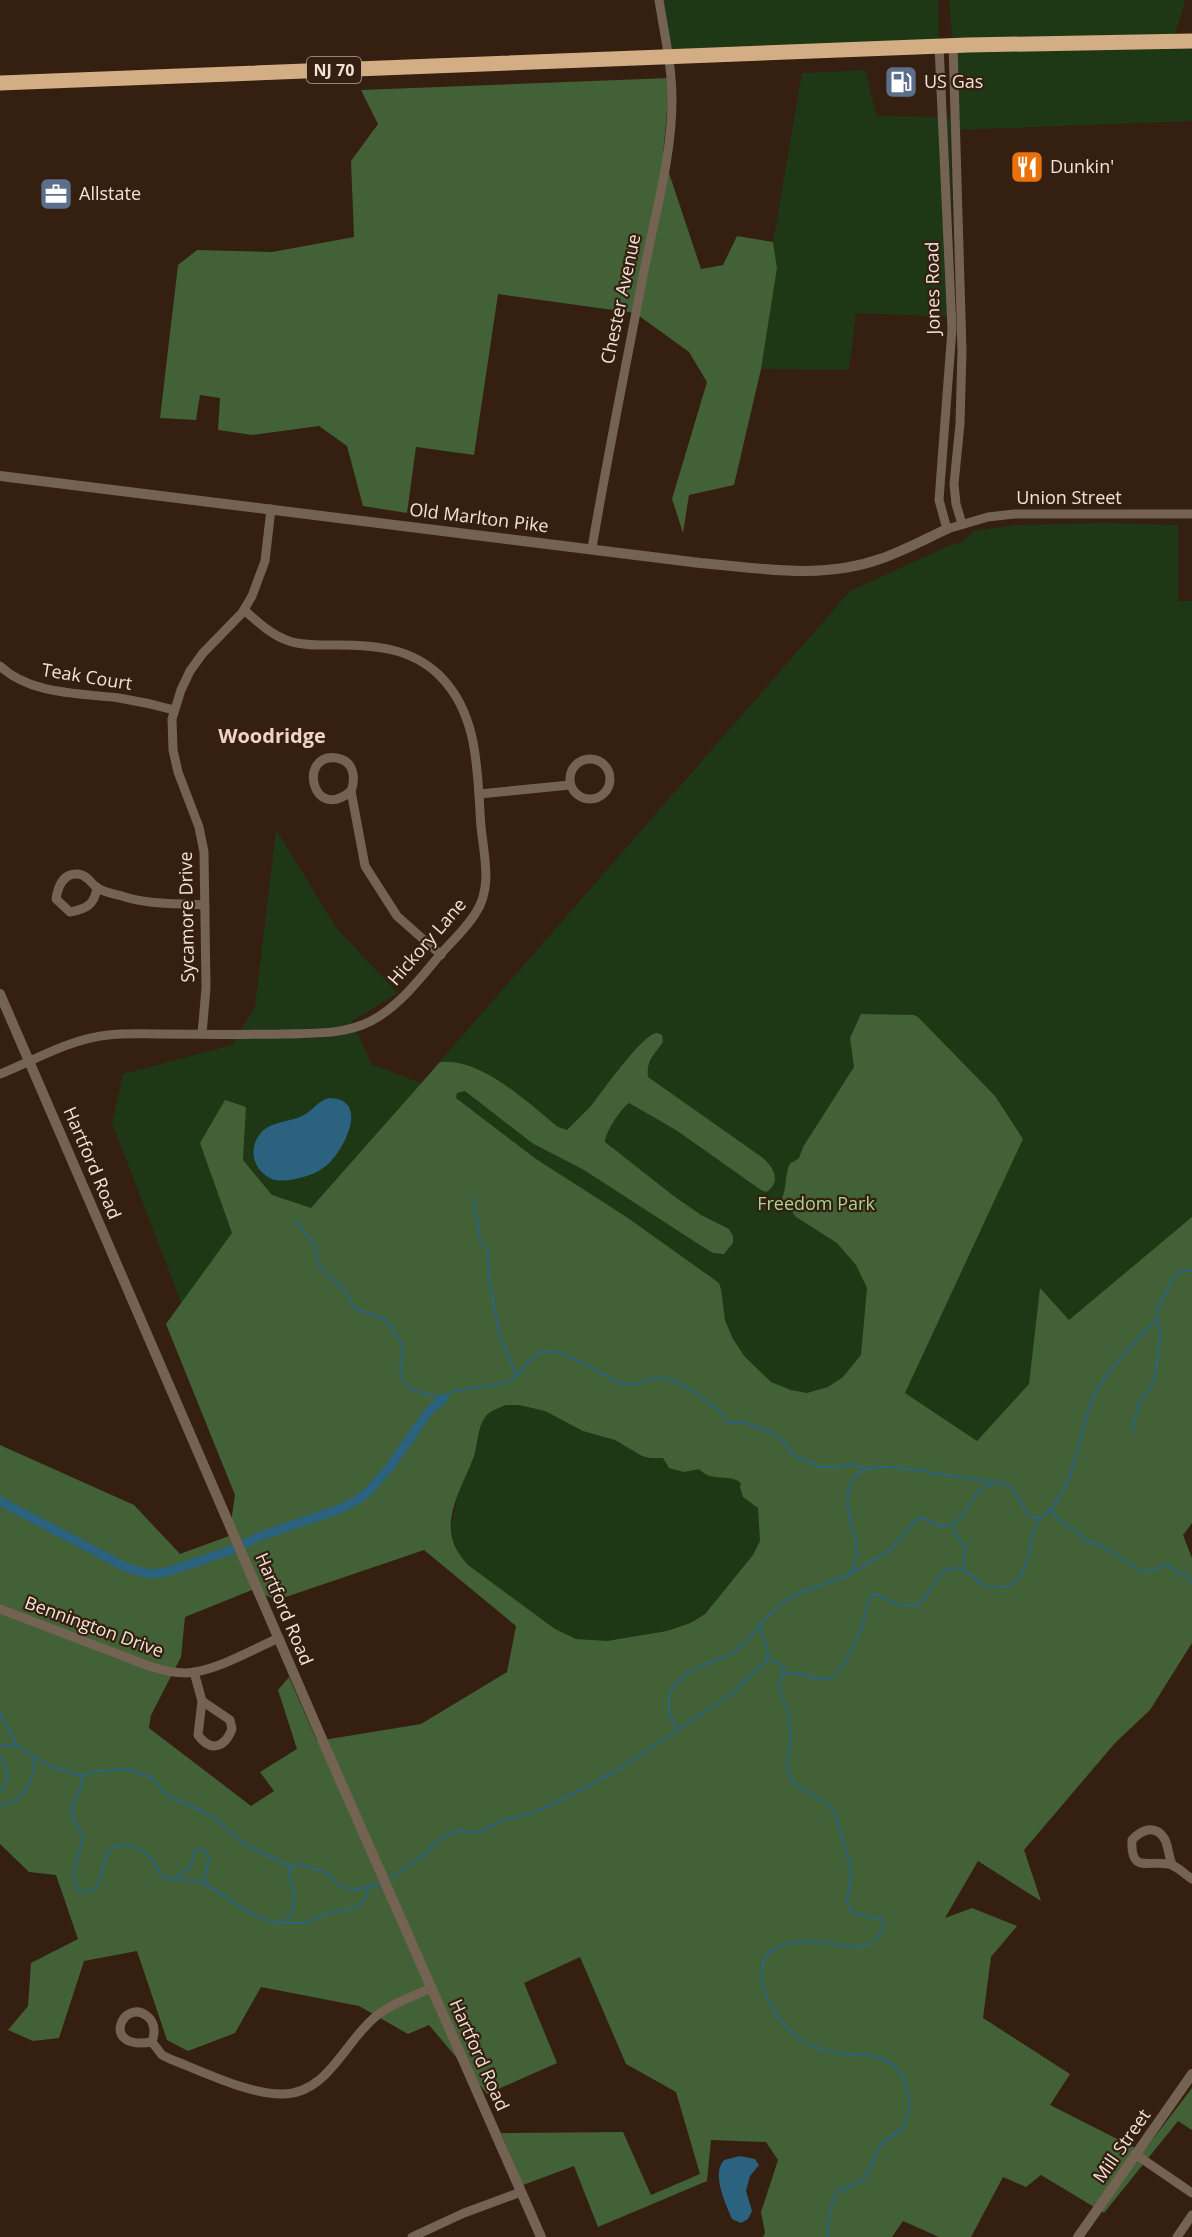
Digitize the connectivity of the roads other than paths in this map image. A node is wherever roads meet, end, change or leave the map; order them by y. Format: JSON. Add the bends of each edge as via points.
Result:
{"nodes":[{"id":1,"x":659,"y":0,"type":"edge"},
{"id":2,"x":1192,"y":40,"type":"edge"},
{"id":3,"x":946,"y":46,"type":"junction"},
{"id":4,"x":668,"y":57,"type":"junction"},
{"id":5,"x":0,"y":83,"type":"edge"},
{"id":6,"x":0,"y":476,"type":"edge"},
{"id":7,"x":271,"y":509,"type":"junction"},
{"id":8,"x":1192,"y":514,"type":"edge"},
{"id":9,"x":962,"y":524,"type":"junction"},
{"id":10,"x":947,"y":529,"type":"junction"},
{"id":11,"x":592,"y":548,"type":"junction"},
{"id":12,"x":244,"y":610,"type":"junction"},
{"id":13,"x":0,"y":666,"type":"edge"},
{"id":14,"x":174,"y":710,"type":"junction"},
{"id":15,"x":570,"y":785,"type":"junction"},
{"id":16,"x":351,"y":791,"type":"junction"},
{"id":17,"x":479,"y":794,"type":"junction"},
{"id":18,"x":97,"y":887,"type":"junction"},
{"id":19,"x":205,"y":905,"type":"junction"},
{"id":20,"x":441,"y":955,"type":"junction"},
{"id":21,"x":0,"y":994,"type":"edge"},
{"id":22,"x":202,"y":1034,"type":"junction"},
{"id":23,"x":30,"y":1062,"type":"junction"},
{"id":24,"x":0,"y":1074,"type":"edge"},
{"id":25,"x":0,"y":1609,"type":"edge"},
{"id":26,"x":279,"y":1638,"type":"junction"},
{"id":27,"x":194,"y":1672,"type":"junction"},
{"id":28,"x":202,"y":1701,"type":"junction"},
{"id":29,"x":1173,"y":1866,"type":"junction"},
{"id":30,"x":1192,"y":1879,"type":"edge"},
{"id":31,"x":431,"y":1988,"type":"junction"},
{"id":32,"x":152,"y":2042,"type":"dead end"},
{"id":33,"x":1192,"y":2074,"type":"edge"},
{"id":34,"x":1135,"y":2154,"type":"junction"},
{"id":35,"x":521,"y":2192,"type":"junction"},
{"id":36,"x":1192,"y":2193,"type":"edge"},
{"id":37,"x":1192,"y":2215,"type":"edge"},
{"id":38,"x":412,"y":2237,"type":"edge"},
{"id":39,"x":541,"y":2237,"type":"edge"},
{"id":40,"x":1078,"y":2237,"type":"edge"},
{"id":41,"x":1177,"y":2237,"type":"edge"}],
"edges":[{"from":1,"to":4,"type":"street","name":"Chester Avenue"},
{"from":2,"to":3,"type":"highway","number":"NJ 70"},
{"from":3,"to":4,"type":"highway","number":"NJ 70"},
{"from":3,"to":9,"type":"street","name":"Jones Road","via":[[962,351],[954,484]]},
{"from":3,"to":10,"type":"street","name":"Jones Road","via":[[952,329],[939,500]]},
{"from":4,"to":5,"type":"highway","number":"NJ 70"},
{"from":4,"to":11,"type":"street","name":"Chester Avenue","via":[[672,100],[667,149]]},
{"from":6,"to":7,"type":"street","name":"Old Marlton Pike"},
{"from":7,"to":11,"type":"street","name":"Old Marlton Pike"},
{"from":7,"to":12,"type":"street","name":"Sycamore Drive","via":[[263,569]]},
{"from":8,"to":9,"type":"street","name":"Union Street","via":[[1014,514]]},
{"from":9,"to":10,"type":"street","name":"Union Street"},
{"from":10,"to":11,"type":"street","name":"Old Marlton Pike","via":[[879,560],[822,572]]},
{"from":12,"to":14,"type":"street","name":"Sycamore Drive","via":[[203,653],[185,681]]},
{"from":12,"to":17,"type":"street","name":"Hickory Lane","via":[[269,632],[291,642],[377,646],[400,652],[431,668],[453,692],[468,721]]},
{"from":13,"to":14,"type":"street","name":"Teak Court","via":[[20,681],[41,688]]},
{"from":14,"to":19,"type":"street","name":"Sycamore Drive","via":[[173,750],[202,839]]},
{"from":15,"to":15,"type":"street","via":[[587,800],[599,798],[608,791],[608,768],[599,760],[587,759],[576,764],[570,774]]},
{"from":15,"to":17,"type":"street"},
{"from":16,"to":16,"type":"street","via":[[354,771],[348,763],[339,758],[320,762],[312,781],[316,791],[333,800]]},
{"from":16,"to":20,"type":"street","via":[[365,866],[397,916]]},
{"from":17,"to":20,"type":"street","name":"Hickory Lane","via":[[486,864],[483,897],[474,916]]},
{"from":18,"to":18,"type":"street","via":[[91,879],[69,875],[58,887],[56,898],[70,912],[81,910],[95,899]]},
{"from":18,"to":19,"type":"street","via":[[143,901]]},
{"from":19,"to":22,"type":"street","name":"Sycamore Drive","via":[[206,999]]},
{"from":20,"to":22,"type":"street","name":"Hickory Lane","via":[[391,1007],[352,1029],[317,1034]]},
{"from":21,"to":23,"type":"street","name":"Hartford Road"},
{"from":22,"to":23,"type":"street","name":"Hickory Lane","via":[[105,1035],[78,1041]]},
{"from":23,"to":24,"type":"street","name":"Hickory Lane"},
{"from":23,"to":26,"type":"street","name":"Hartford Road"},
{"from":25,"to":27,"type":"street","name":"Bennington Drive","via":[[161,1670]]},
{"from":26,"to":27,"type":"street","name":"Bennington Drive"},
{"from":26,"to":31,"type":"street","name":"Hartford Road"},
{"from":27,"to":28,"type":"street"},
{"from":28,"to":28,"type":"street","via":[[198,1735],[204,1743],[222,1744],[232,1729],[230,1720]]},
{"from":29,"to":29,"type":"street","via":[[1164,1839],[1157,1832],[1148,1829],[1132,1840],[1133,1856],[1138,1863]]},
{"from":29,"to":30,"type":"street"},
{"from":31,"to":32,"type":"street","via":[[376,2016],[323,2077],[291,2094],[262,2092],[197,2070],[162,2055]]},
{"from":31,"to":35,"type":"street","name":"Hartford Road"},
{"from":33,"to":34,"type":"street","name":"Mill Street"},
{"from":34,"to":36,"type":"street"},
{"from":34,"to":40,"type":"street","name":"Mill Street"},
{"from":35,"to":38,"type":"street"},
{"from":35,"to":39,"type":"street","name":"Hartford Road"},
{"from":37,"to":41,"type":"street"}]}
